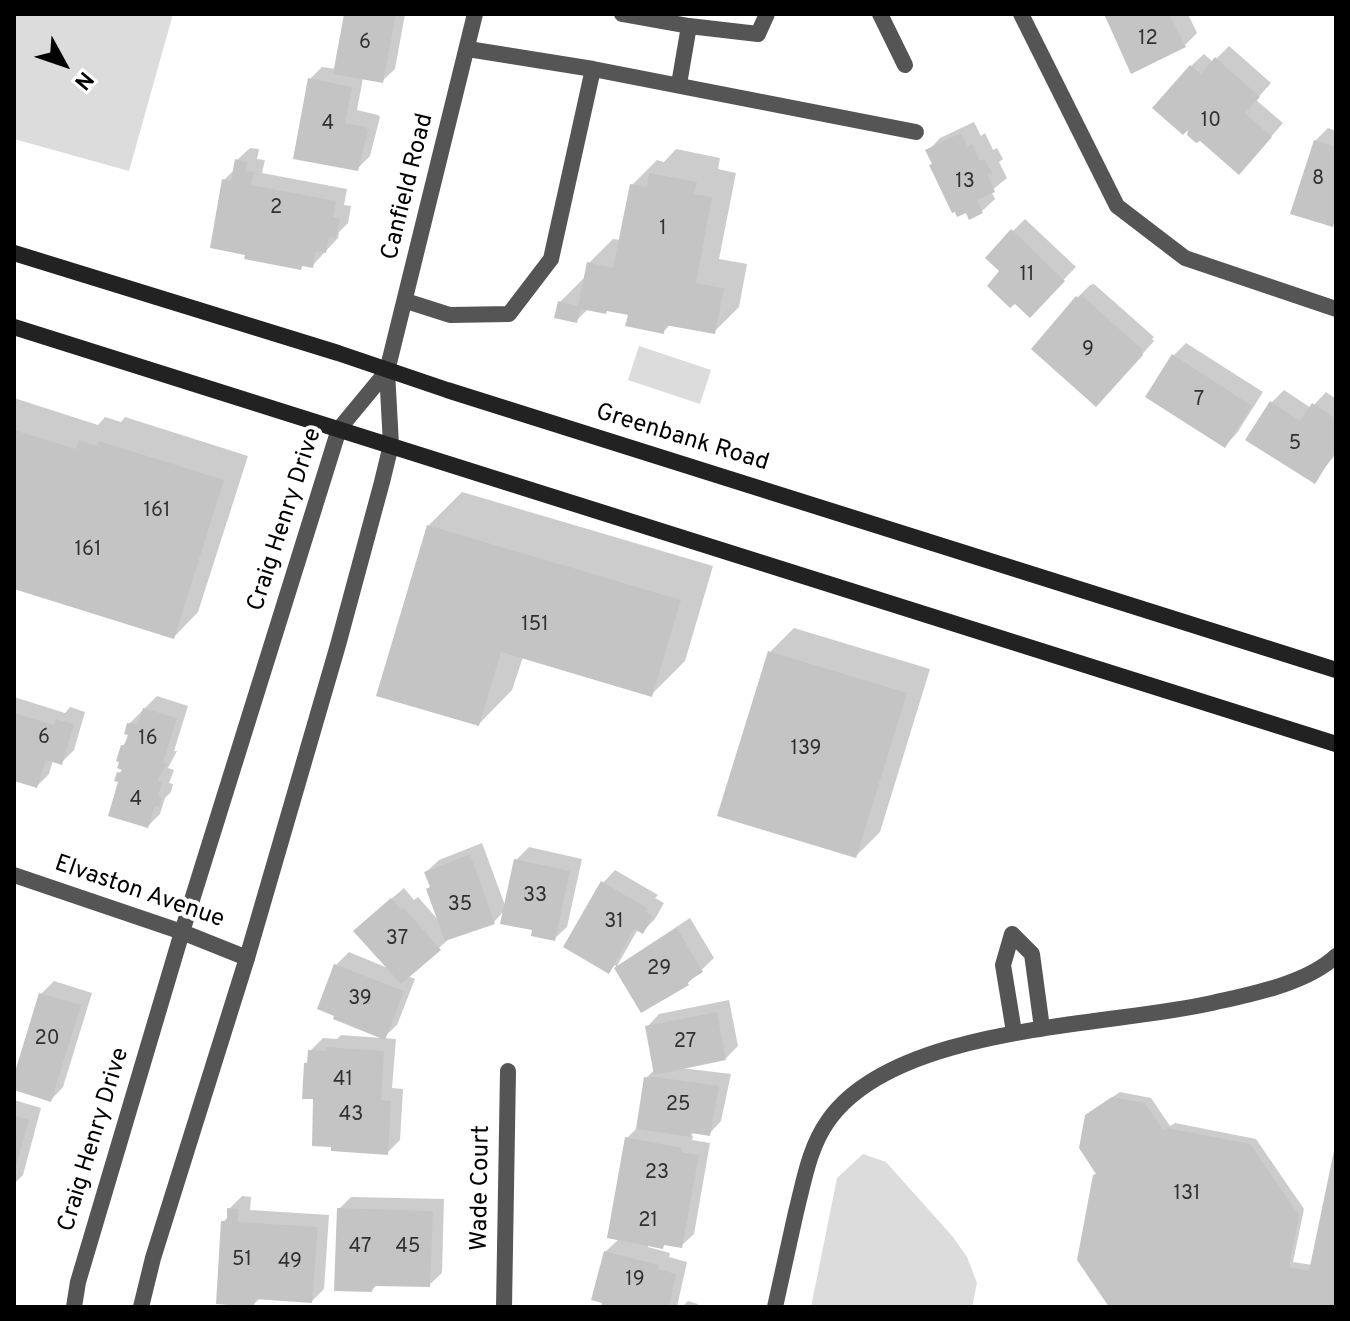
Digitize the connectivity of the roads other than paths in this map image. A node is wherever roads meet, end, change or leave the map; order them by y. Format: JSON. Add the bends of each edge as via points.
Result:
{"nodes":[{"id":1,"x":475,"y":14,"type":"edge"},
{"id":2,"x":622,"y":14,"type":"edge"},
{"id":3,"x":767,"y":14,"type":"edge"},
{"id":4,"x":880,"y":14,"type":"edge"},
{"id":5,"x":1021,"y":14,"type":"edge"},
{"id":6,"x":689,"y":26,"type":"junction"},
{"id":7,"x":468,"y":49,"type":"junction"},
{"id":8,"x":905,"y":65,"type":"dead end"},
{"id":9,"x":593,"y":69,"type":"junction"},
{"id":10,"x":679,"y":84,"type":"junction"},
{"id":11,"x":916,"y":132,"type":"dead end"},
{"id":12,"x":14,"y":253,"type":"edge"},
{"id":13,"x":406,"y":301,"type":"junction"},
{"id":14,"x":1336,"y":309,"type":"edge"},
{"id":15,"x":14,"y":327,"type":"edge"},
{"id":16,"x":387,"y":371,"type":"junction"},
{"id":17,"x":339,"y":429,"type":"junction"},
{"id":18,"x":391,"y":445,"type":"junction"},
{"id":19,"x":1336,"y":670,"type":"edge"},
{"id":20,"x":1336,"y":744,"type":"edge"},
{"id":21,"x":14,"y":875,"type":"edge"},
{"id":22,"x":182,"y":932,"type":"junction"},
{"id":23,"x":1334,"y":955,"type":"edge"},
{"id":24,"x":247,"y":958,"type":"junction"},
{"id":25,"x":1042,"y":1028,"type":"junction"},
{"id":26,"x":1014,"y":1032,"type":"junction"},
{"id":27,"x":508,"y":1071,"type":"dead end"},
{"id":28,"x":74,"y":1307,"type":"edge"},
{"id":29,"x":141,"y":1307,"type":"edge"},
{"id":30,"x":504,"y":1307,"type":"edge"},
{"id":31,"x":775,"y":1307,"type":"edge"}],
"edges":[{"from":1,"to":7,"type":"street","name":"Canfield Road"},
{"from":2,"to":6,"type":"street"},
{"from":3,"to":6,"type":"street","via":[[758,34]]},
{"from":4,"to":8,"type":"street"},
{"from":5,"to":14,"type":"street","via":[[1117,206],[1185,258]]},
{"from":6,"to":10,"type":"street"},
{"from":7,"to":9,"type":"street"},
{"from":7,"to":13,"type":"street","name":"Canfield Road"},
{"from":9,"to":10,"type":"street"},
{"from":9,"to":13,"type":"street","via":[[551,259],[509,314],[450,315]]},
{"from":10,"to":11,"type":"street"},
{"from":12,"to":16,"type":"main road","name":"Greenbank Road"},
{"from":13,"to":16,"type":"street","name":"Canfield Road"},
{"from":15,"to":17,"type":"main road"},
{"from":16,"to":17,"type":"street","name":"Craig Henry Drive"},
{"from":16,"to":18,"type":"street"},
{"from":16,"to":19,"type":"main road","name":"Greenbank Road"},
{"from":17,"to":18,"type":"main road"},
{"from":17,"to":22,"type":"street","name":"Craig Henry Drive"},
{"from":18,"to":20,"type":"main road"},
{"from":18,"to":24,"type":"street"},
{"from":21,"to":22,"type":"street","name":"Elvaston Avenue"},
{"from":22,"to":24,"type":"street","name":"Elvaston Avenue"},
{"from":22,"to":28,"type":"street","name":"Craig Henry Drive"},
{"from":23,"to":25,"type":"street","via":[[1294,980],[1260,992],[1185,1009]]},
{"from":24,"to":29,"type":"street"},
{"from":25,"to":26,"type":"street"},
{"from":25,"to":26,"type":"street","via":[[1032,954],[1012,934],[1003,965]]},
{"from":26,"to":31,"type":"street","via":[[895,1069],[850,1095],[827,1122],[809,1159]]},
{"from":27,"to":30,"type":"street","name":"Wade Court"}]}
